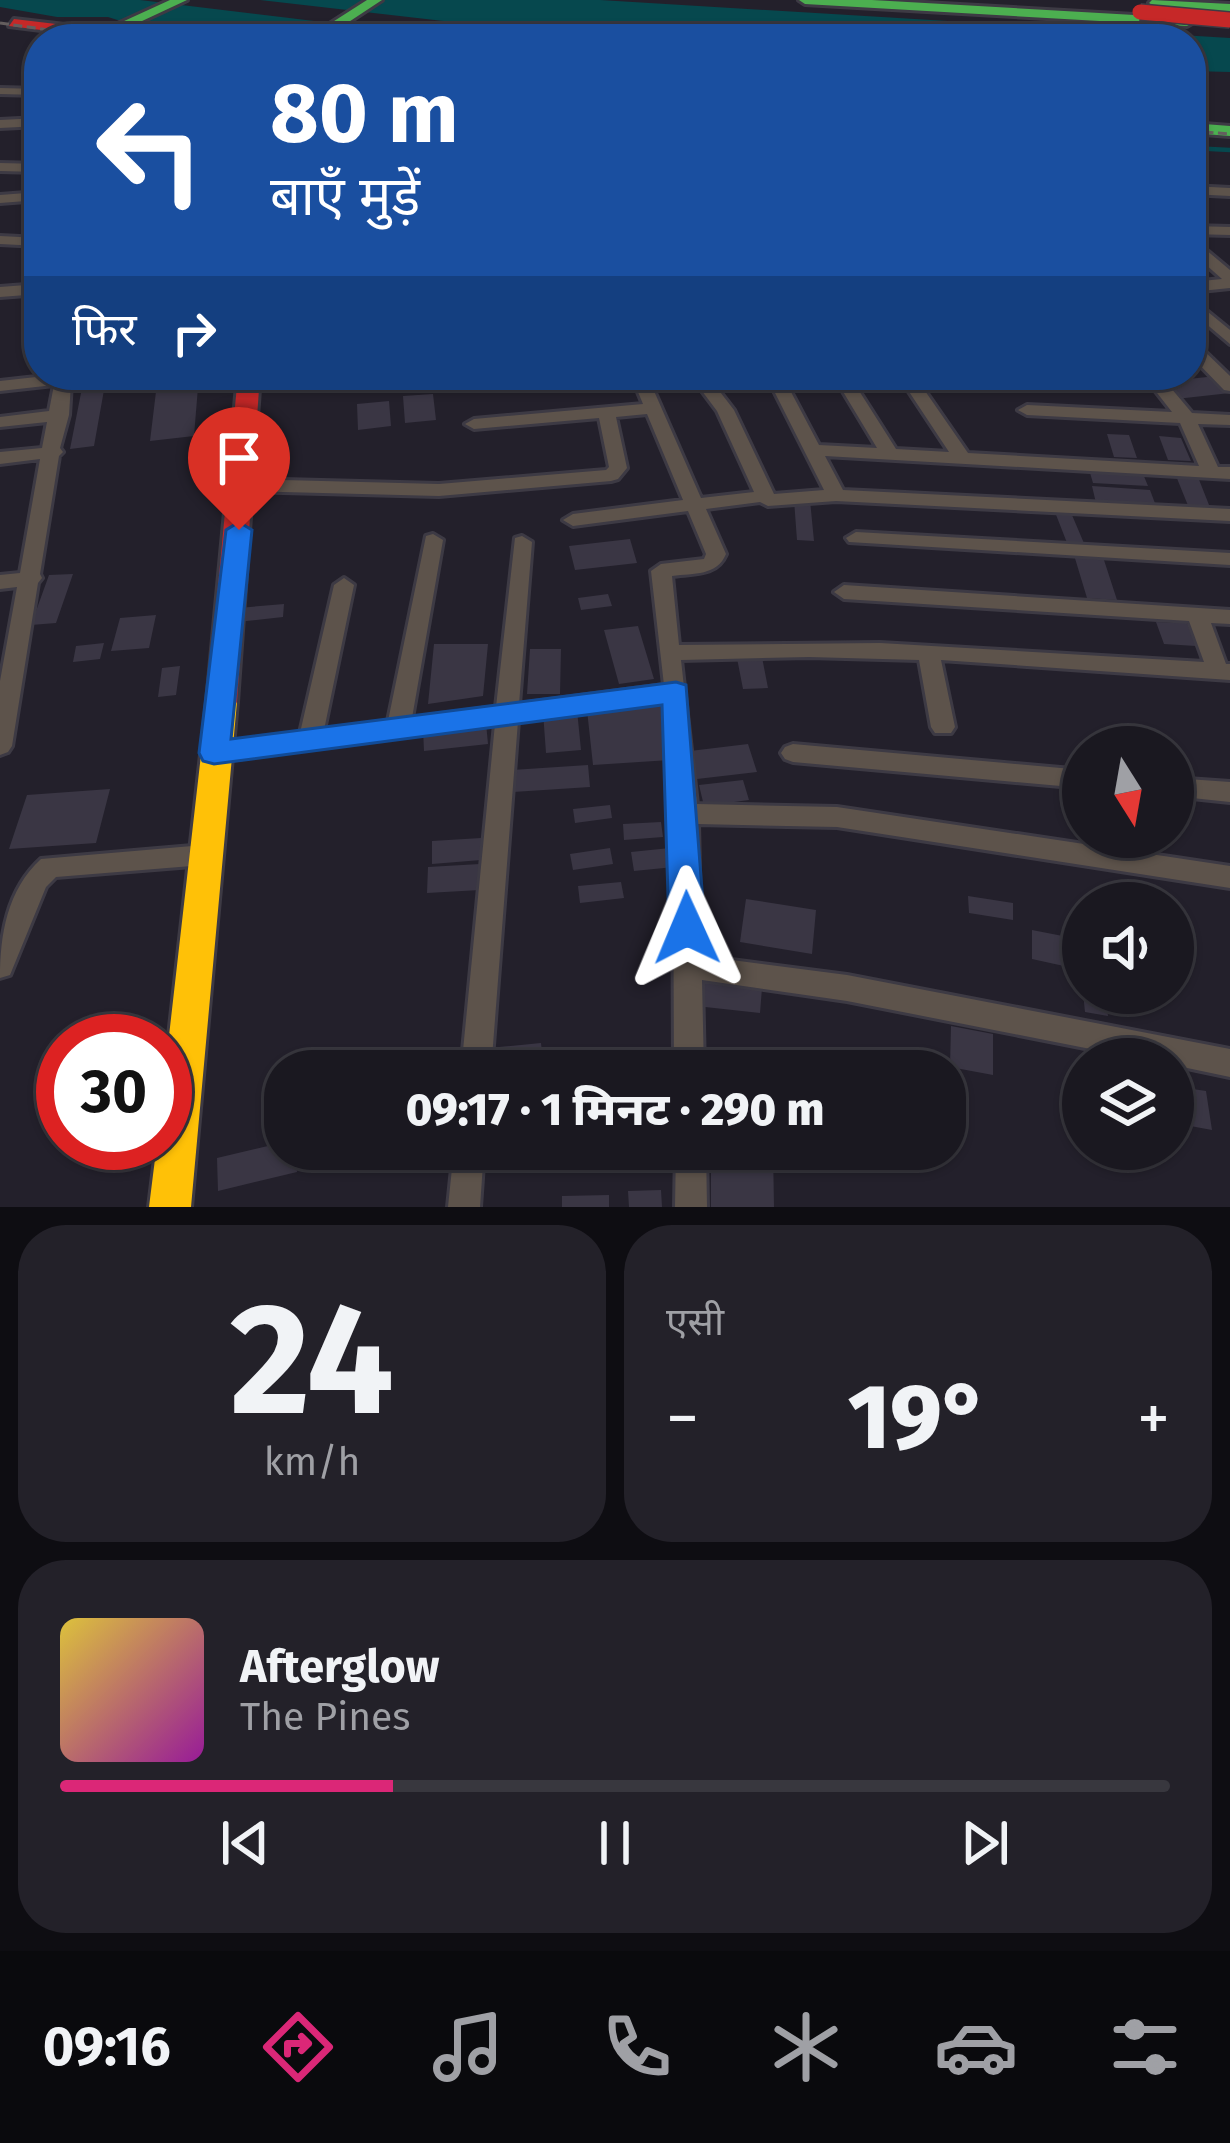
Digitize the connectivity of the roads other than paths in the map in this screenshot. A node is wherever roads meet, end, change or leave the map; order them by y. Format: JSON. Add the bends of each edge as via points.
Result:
{"nodes":[{"id":1,"x":181,"y":0,"type":"edge"},
{"id":2,"x":376,"y":0,"type":"edge"},
{"id":3,"x":805,"y":0,"type":"edge"},
{"id":4,"x":939,"y":0,"type":"edge"},
{"id":5,"x":1000,"y":0,"type":"edge"},
{"id":6,"x":1171,"y":4,"type":"junction"},
{"id":7,"x":1123,"y":9,"type":"edge"},
{"id":8,"x":1045,"y":14,"type":"junction"},
{"id":9,"x":1230,"y":20,"type":"edge"},
{"id":10,"x":151,"y":24,"type":"edge"},
{"id":11,"x":337,"y":24,"type":"edge"},
{"id":12,"x":1206,"y":261,"type":"edge"},
{"id":13,"x":1230,"y":281,"type":"edge"},
{"id":14,"x":1206,"y":316,"type":"edge"},
{"id":15,"x":1230,"y":339,"type":"edge"},
{"id":16,"x":1206,"y":362,"type":"edge"},
{"id":17,"x":1230,"y":386,"type":"edge"},
{"id":18,"x":63,"y":390,"type":"edge"},
{"id":19,"x":248,"y":390,"type":"edge"},
{"id":20,"x":647,"y":390,"type":"edge"},
{"id":21,"x":710,"y":390,"type":"edge"},
{"id":22,"x":782,"y":390,"type":"edge"},
{"id":23,"x":850,"y":390,"type":"edge"},
{"id":24,"x":916,"y":390,"type":"edge"},
{"id":25,"x":1164,"y":390,"type":"edge"},
{"id":26,"x":656,"y":408,"type":"junction"},
{"id":27,"x":1027,"y":410,"type":"dead end"},
{"id":28,"x":60,"y":415,"type":"junction"},
{"id":29,"x":607,"y":415,"type":"junction"},
{"id":30,"x":1186,"y":417,"type":"junction"},
{"id":31,"x":1230,"y":420,"type":"edge"},
{"id":32,"x":0,"y":422,"type":"edge"},
{"id":33,"x":474,"y":424,"type":"dead end"},
{"id":34,"x":813,"y":450,"type":"junction"},
{"id":35,"x":54,"y":452,"type":"junction"},
{"id":36,"x":890,"y":454,"type":"junction"},
{"id":37,"x":0,"y":458,"type":"edge"},
{"id":38,"x":962,"y":458,"type":"junction"},
{"id":39,"x":1221,"y":472,"type":"edge"},
{"id":40,"x":244,"y":485,"type":"junction"},
{"id":41,"x":836,"y":495,"type":"junction"},
{"id":42,"x":765,"y":496,"type":"junction"},
{"id":43,"x":695,"y":504,"type":"junction"},
{"id":44,"x":1230,"y":515,"type":"edge"},
{"id":45,"x":573,"y":520,"type":"dead end"},
{"id":46,"x":856,"y":538,"type":"dead end"},
{"id":47,"x":433,"y":540,"type":"dead end"},
{"id":48,"x":522,"y":542,"type":"dead end"},
{"id":49,"x":1230,"y":559,"type":"edge"},
{"id":50,"x":32,"y":578,"type":"junction"},
{"id":51,"x":0,"y":582,"type":"edge"},
{"id":52,"x":344,"y":585,"type":"dead end"},
{"id":53,"x":844,"y":592,"type":"dead end"},
{"id":54,"x":1197,"y":615,"type":"junction"},
{"id":55,"x":1230,"y":617,"type":"edge"},
{"id":56,"x":11,"y":636,"type":"edge"},
{"id":57,"x":669,"y":653,"type":"junction"},
{"id":58,"x":929,"y":653,"type":"junction"},
{"id":59,"x":1224,"y":671,"type":"edge"},
{"id":60,"x":676,"y":692,"type":"junction"},
{"id":61,"x":508,"y":711,"type":"junction"},
{"id":62,"x":399,"y":726,"type":"junction"},
{"id":63,"x":943,"y":727,"type":"dead end"},
{"id":64,"x":310,"y":739,"type":"junction"},
{"id":65,"x":0,"y":746,"type":"edge"},
{"id":66,"x":793,"y":752,"type":"dead end"},
{"id":67,"x":214,"y":753,"type":"junction"},
{"id":68,"x":1062,"y":776,"type":"edge"},
{"id":69,"x":1194,"y":789,"type":"edge"},
{"id":70,"x":1230,"y":792,"type":"edge"},
{"id":71,"x":685,"y":814,"type":"junction"},
{"id":72,"x":204,"y":855,"type":"junction"},
{"id":73,"x":1230,"y":878,"type":"edge"},
{"id":74,"x":0,"y":966,"type":"edge"},
{"id":75,"x":688,"y":966,"type":"junction"},
{"id":76,"x":478,"y":1050,"type":"edge"},
{"id":77,"x":689,"y":1050,"type":"edge"},
{"id":78,"x":1230,"y":1063,"type":"edge"},
{"id":79,"x":467,"y":1170,"type":"edge"},
{"id":80,"x":691,"y":1170,"type":"edge"},
{"id":81,"x":170,"y":1207,"type":"edge"},
{"id":82,"x":464,"y":1207,"type":"edge"},
{"id":83,"x":692,"y":1207,"type":"edge"}],
"edges":[{"from":1,"to":10,"type":"main road"},
{"from":2,"to":11,"type":"main road"},
{"from":3,"to":8,"type":"main road"},
{"from":4,"to":9,"type":"main road","bridge":true},
{"from":5,"to":9,"type":"main road","bridge":true},
{"from":6,"to":7,"type":"main road"},
{"from":6,"to":8,"type":"main road","via":[[1189,14]]},
{"from":6,"to":9,"type":"main road"},
{"from":7,"to":8,"type":"main road"},
{"from":7,"to":9,"type":"main road"},
{"from":12,"to":13,"type":"street"},
{"from":14,"to":15,"type":"street"},
{"from":16,"to":17,"type":"street"},
{"from":18,"to":28,"type":"street"},
{"from":19,"to":40,"type":"main road"},
{"from":20,"to":26,"type":"street"},
{"from":21,"to":42,"type":"street"},
{"from":22,"to":34,"type":"street"},
{"from":23,"to":36,"type":"street"},
{"from":24,"to":38,"type":"street"},
{"from":25,"to":30,"type":"street"},
{"from":26,"to":29,"type":"street"},
{"from":26,"to":43,"type":"street"},
{"from":27,"to":30,"type":"street"},
{"from":28,"to":32,"type":"street"},
{"from":28,"to":35,"type":"street"},
{"from":29,"to":33,"type":"street"},
{"from":29,"to":40,"type":"street","via":[[618,468],[610,475],[439,490]]},
{"from":30,"to":31,"type":"street"},
{"from":30,"to":39,"type":"street"},
{"from":34,"to":36,"type":"street"},
{"from":34,"to":41,"type":"street"},
{"from":35,"to":37,"type":"street"},
{"from":35,"to":50,"type":"street"},
{"from":36,"to":38,"type":"street"},
{"from":38,"to":39,"type":"street"},
{"from":40,"to":67,"type":"main road"},
{"from":41,"to":42,"type":"street"},
{"from":41,"to":44,"type":"street"},
{"from":42,"to":43,"type":"street"},
{"from":43,"to":45,"type":"street"},
{"from":43,"to":57,"type":"street","via":[[717,560],[661,571]]},
{"from":46,"to":49,"type":"street"},
{"from":47,"to":62,"type":"street"},
{"from":48,"to":61,"type":"street"},
{"from":50,"to":51,"type":"street"},
{"from":50,"to":56,"type":"street"},
{"from":52,"to":64,"type":"street"},
{"from":53,"to":54,"type":"street"},
{"from":54,"to":55,"type":"street"},
{"from":54,"to":59,"type":"street"},
{"from":56,"to":65,"type":"street"},
{"from":57,"to":58,"type":"street"},
{"from":57,"to":60,"type":"street"},
{"from":58,"to":59,"type":"street"},
{"from":58,"to":63,"type":"street"},
{"from":60,"to":61,"type":"street"},
{"from":60,"to":71,"type":"street"},
{"from":61,"to":62,"type":"street"},
{"from":61,"to":76,"type":"street"},
{"from":62,"to":64,"type":"street"},
{"from":64,"to":67,"type":"street"},
{"from":66,"to":68,"type":"street"},
{"from":67,"to":72,"type":"main road"},
{"from":69,"to":70,"type":"street"},
{"from":71,"to":73,"type":"street","via":[[837,817]]},
{"from":71,"to":75,"type":"street"},
{"from":72,"to":74,"type":"street","via":[[50,867],[36,880]]},
{"from":72,"to":81,"type":"main road"},
{"from":75,"to":77,"type":"street"},
{"from":75,"to":78,"type":"street","via":[[847,988]]},
{"from":79,"to":82,"type":"street"},
{"from":80,"to":83,"type":"street"}]}
